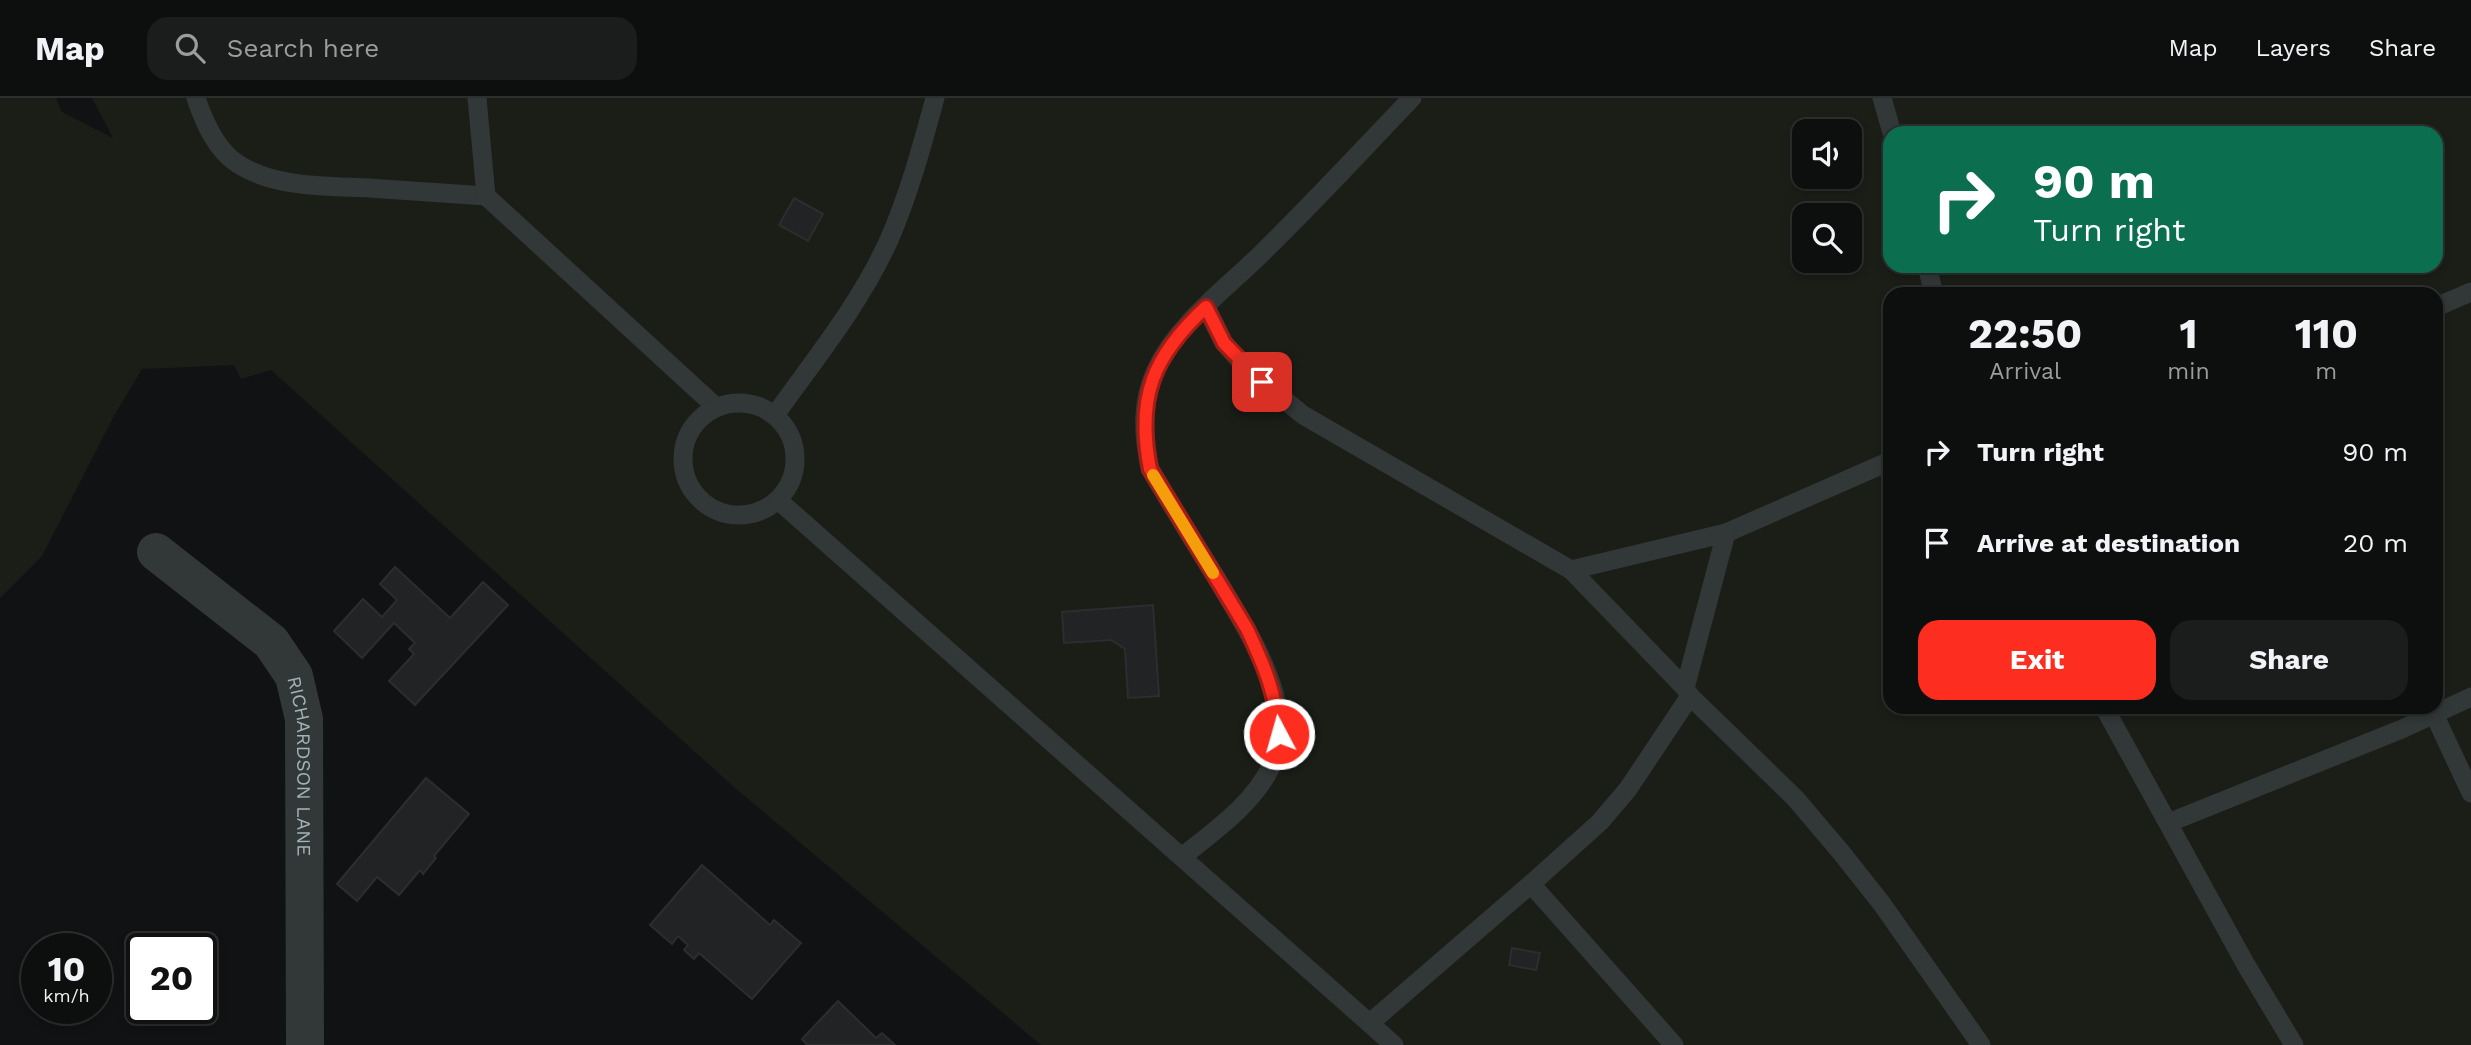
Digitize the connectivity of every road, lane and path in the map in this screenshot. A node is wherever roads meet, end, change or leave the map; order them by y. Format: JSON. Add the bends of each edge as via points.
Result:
{"nodes":[{"id":1,"x":196,"y":98,"type":"edge"},
{"id":2,"x":477,"y":98,"type":"edge"},
{"id":3,"x":935,"y":98,"type":"edge"},
{"id":4,"x":1412,"y":98,"type":"edge"},
{"id":5,"x":1882,"y":98,"type":"edge"},
{"id":6,"x":1890,"y":126,"type":"edge"},
{"id":7,"x":486,"y":196,"type":"junction"},
{"id":8,"x":2471,"y":292,"type":"edge"},
{"id":9,"x":2443,"y":304,"type":"edge"},
{"id":10,"x":1206,"y":307,"type":"junction"},
{"id":11,"x":716,"y":407,"type":"junction"},
{"id":12,"x":775,"y":415,"type":"junction"},
{"id":13,"x":1883,"y":464,"type":"edge"},
{"id":14,"x":778,"y":500,"type":"junction"},
{"id":15,"x":1727,"y":533,"type":"junction"},
{"id":16,"x":156,"y":552,"type":"dead end"},
{"id":17,"x":1571,"y":570,"type":"junction"},
{"id":18,"x":1688,"y":692,"type":"junction"},
{"id":19,"x":2471,"y":697,"type":"edge"},
{"id":20,"x":2443,"y":710,"type":"edge"},
{"id":21,"x":2108,"y":714,"type":"edge"},
{"id":22,"x":2434,"y":714,"type":"joint"},
{"id":23,"x":2471,"y":793,"type":"edge"},
{"id":24,"x":2168,"y":823,"type":"junction"},
{"id":25,"x":1181,"y":857,"type":"junction"},
{"id":26,"x":1531,"y":884,"type":"junction"},
{"id":27,"x":1370,"y":1023,"type":"junction"},
{"id":28,"x":305,"y":1045,"type":"edge"},
{"id":29,"x":1394,"y":1045,"type":"edge"},
{"id":30,"x":1674,"y":1045,"type":"edge"},
{"id":31,"x":1981,"y":1045,"type":"edge"},
{"id":32,"x":2294,"y":1045,"type":"edge"}],
"edges":[{"from":1,"to":7,"type":"lane","via":[[217,145],[238,164],[267,176],[301,184]]},
{"from":2,"to":7,"type":"lane"},
{"from":3,"to":12,"type":"lane","via":[[888,242],[841,324]]},
{"from":4,"to":10,"type":"lane"},
{"from":5,"to":6,"type":"lane"},
{"from":7,"to":11,"type":"lane"},
{"from":8,"to":9,"type":"lane"},
{"from":10,"to":17,"type":"lane","via":[[1224,343],[1248,370],[1303,415]]},
{"from":10,"to":25,"type":"lane","via":[[1181,331],[1156,370],[1144,407],[1144,440],[1150,469],[1247,629],[1277,704],[1279,734],[1273,764],[1257,791],[1238,813]]},
{"from":11,"to":12,"type":"lane","via":[[741,402],[760,405]]},
{"from":11,"to":14,"type":"lane","via":[[693,425],[685,441],[682,459],[693,493],[725,514],[744,515]]},
{"from":12,"to":14,"type":"lane","via":[[788,429],[795,466]]},
{"from":13,"to":15,"type":"lane"},
{"from":14,"to":25,"type":"lane"},
{"from":15,"to":17,"type":"lane"},
{"from":15,"to":18,"type":"lane"},
{"from":16,"to":28,"type":"street","name":"RICHARDSON LANE","via":[[271,642],[294,676],[304,719]]},
{"from":17,"to":18,"type":"lane"},
{"from":18,"to":26,"type":"lane","via":[[1628,789],[1600,822]]},
{"from":18,"to":31,"type":"lane","via":[[1795,798],[1840,851]]},
{"from":19,"to":20,"type":"lane"},
{"from":21,"to":24,"type":"lane"},
{"from":22,"to":23,"type":"lane"},
{"from":22,"to":24,"type":"lane"},
{"from":24,"to":32,"type":"lane"},
{"from":25,"to":27,"type":"lane"},
{"from":26,"to":27,"type":"lane"},
{"from":26,"to":30,"type":"lane"},
{"from":27,"to":29,"type":"lane"}]}
